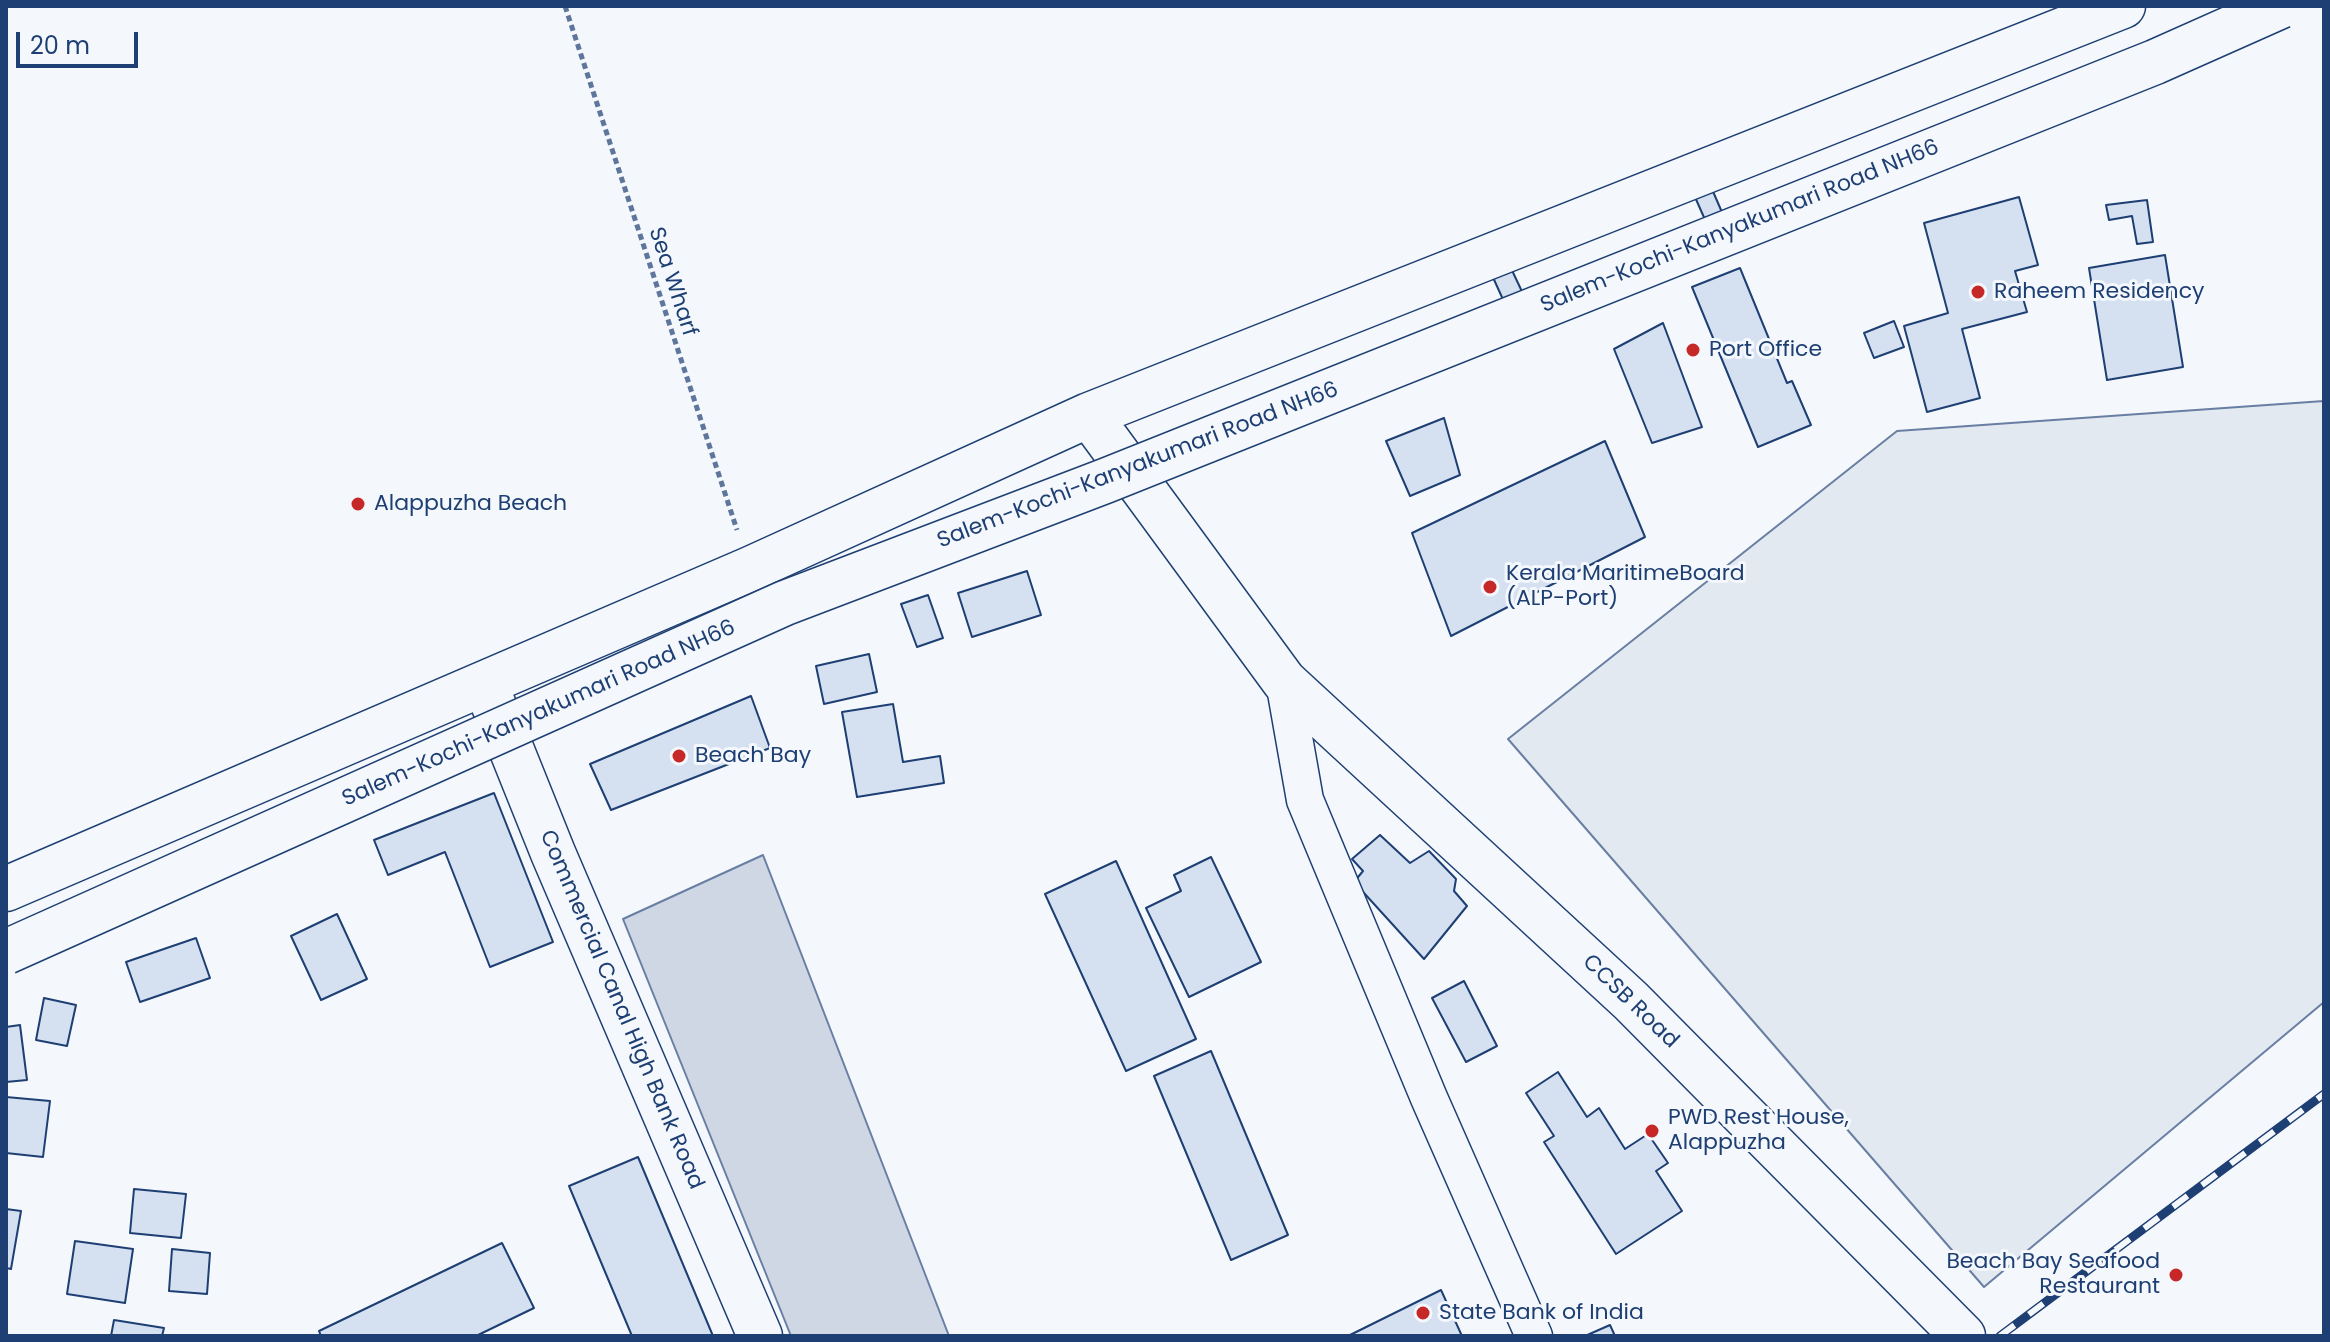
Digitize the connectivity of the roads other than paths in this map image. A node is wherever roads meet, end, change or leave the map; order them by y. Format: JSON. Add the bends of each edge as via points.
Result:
{"nodes":[{"id":1,"x":2123,"y":6,"type":"edge"},
{"id":2,"x":2281,"y":6,"type":"edge"},
{"id":3,"x":1089,"y":415,"type":"junction"},
{"id":4,"x":1284,"y":681,"type":"junction"},
{"id":5,"x":484,"y":682,"type":"junction"},
{"id":6,"x":6,"y":889,"type":"edge"},
{"id":7,"x":6,"y":952,"type":"edge"},
{"id":8,"x":760,"y":1336,"type":"edge"},
{"id":9,"x":1534,"y":1336,"type":"edge"},
{"id":10,"x":1963,"y":1336,"type":"edge"}],
"edges":[{"from":1,"to":3,"type":"main road"},
{"from":2,"to":7,"type":"main road","name":"Salem-Kochi-Kanyakumari Road NH66","bridge":true,"via":[[2126,73],[1120,475],[785,603]]},
{"from":3,"to":4,"type":"main road","name":"CCSB Road"},
{"from":3,"to":5,"type":"main road","via":[[750,569]]},
{"from":4,"to":9,"type":"street","via":[[1305,800]]},
{"from":4,"to":10,"type":"main road","name":"CCSB Road","via":[[1631,1001]]},
{"from":5,"to":6,"type":"main road"},
{"from":5,"to":8,"type":"main road","name":"Commercial Canal High Bank Road"}]}
